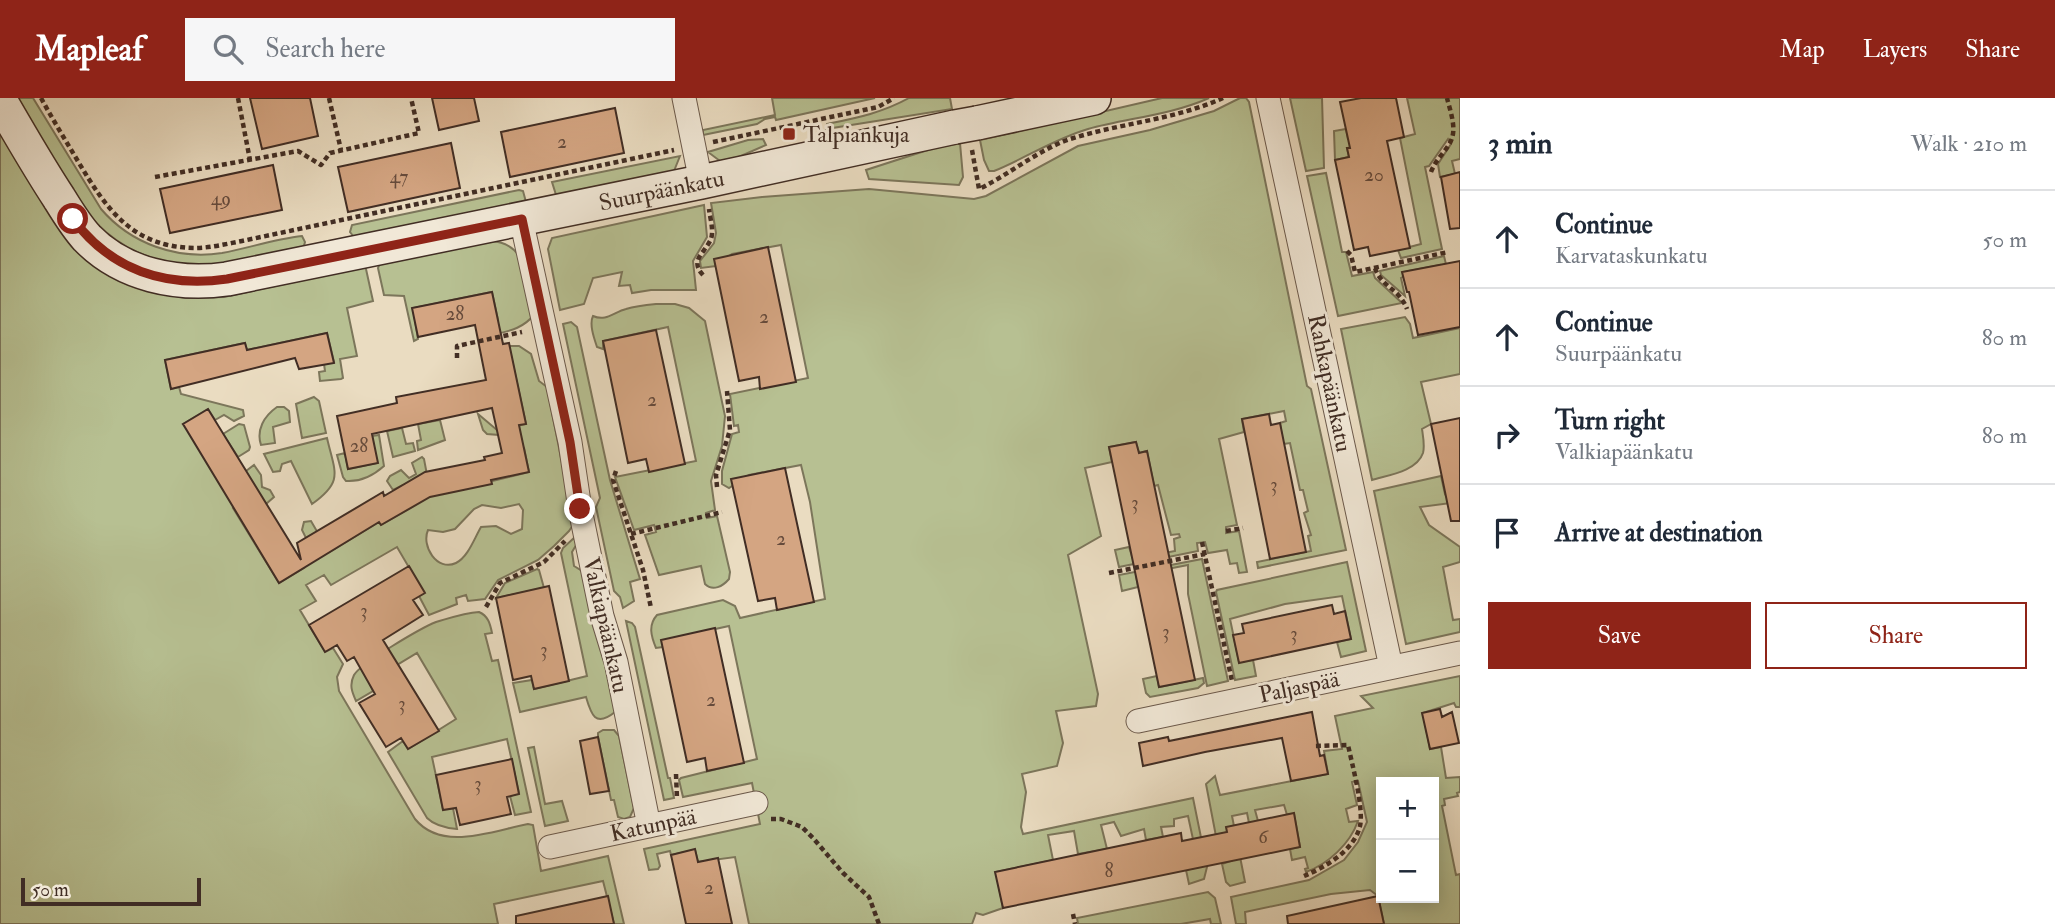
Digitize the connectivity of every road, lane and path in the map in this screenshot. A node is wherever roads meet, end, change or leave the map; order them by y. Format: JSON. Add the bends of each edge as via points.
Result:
{"nodes":[{"id":1,"x":41,"y":98,"type":"edge"},
{"id":2,"x":238,"y":98,"type":"edge"},
{"id":3,"x":329,"y":98,"type":"edge"},
{"id":4,"x":411,"y":98,"type":"edge"},
{"id":5,"x":684,"y":98,"type":"edge"},
{"id":6,"x":894,"y":98,"type":"edge"},
{"id":7,"x":1223,"y":98,"type":"edge"},
{"id":8,"x":1268,"y":98,"type":"edge"},
{"id":9,"x":1447,"y":98,"type":"edge"},
{"id":10,"x":1082,"y":99,"type":"edge"},
{"id":11,"x":0,"y":100,"type":"edge"},
{"id":12,"x":694,"y":146,"type":"junction"},
{"id":13,"x":341,"y":150,"type":"junction"},
{"id":14,"x":250,"y":160,"type":"junction"},
{"id":15,"x":1431,"y":172,"type":"dead end"},
{"id":16,"x":155,"y":177,"type":"dead end"},
{"id":17,"x":979,"y":188,"type":"dead end"},
{"id":18,"x":704,"y":191,"type":"junction"},
{"id":19,"x":522,"y":219,"type":"junction"},
{"id":20,"x":1348,"y":251,"type":"dead end"},
{"id":21,"x":1448,"y":252,"type":"dead end"},
{"id":22,"x":1375,"y":268,"type":"junction"},
{"id":23,"x":703,"y":275,"type":"dead end"},
{"id":24,"x":1407,"y":309,"type":"dead end"},
{"id":25,"x":507,"y":335,"type":"dead end"},
{"id":26,"x":457,"y":358,"type":"dead end"},
{"id":27,"x":727,"y":391,"type":"dead end"},
{"id":28,"x":739,"y":429,"type":"dead end"},
{"id":29,"x":730,"y":430,"type":"junction"},
{"id":30,"x":615,"y":471,"type":"dead end"},
{"id":31,"x":717,"y":487,"type":"dead end"},
{"id":32,"x":722,"y":512,"type":"dead end"},
{"id":33,"x":583,"y":526,"type":"junction"},
{"id":34,"x":1243,"y":528,"type":"dead end"},
{"id":35,"x":1226,"y":531,"type":"dead end"},
{"id":36,"x":631,"y":534,"type":"junction"},
{"id":37,"x":1202,"y":542,"type":"dead end"},
{"id":38,"x":1205,"y":554,"type":"junction"},
{"id":39,"x":1109,"y":573,"type":"dead end"},
{"id":40,"x":486,"y":607,"type":"dead end"},
{"id":41,"x":651,"y":608,"type":"dead end"},
{"id":42,"x":1460,"y":653,"type":"edge"},
{"id":43,"x":1391,"y":667,"type":"junction"},
{"id":44,"x":1233,"y":685,"type":"dead end"},
{"id":45,"x":1138,"y":721,"type":"dead end"},
{"id":46,"x":1314,"y":746,"type":"dead end"},
{"id":47,"x":676,"y":774,"type":"dead end"},
{"id":48,"x":678,"y":803,"type":"dead end"},
{"id":49,"x":758,"y":811,"type":"joint"},
{"id":50,"x":649,"y":826,"type":"junction"},
{"id":51,"x":550,"y":847,"type":"dead end"},
{"id":52,"x":1304,"y":876,"type":"dead end"},
{"id":53,"x":1073,"y":914,"type":"dead end"},
{"id":54,"x":879,"y":924,"type":"edge"},
{"id":55,"x":1075,"y":924,"type":"edge"}],
"edges":[{"from":1,"to":12,"type":"path","via":[[117,218],[139,234],[180,247],[212,247]]},
{"from":2,"to":14,"type":"path"},
{"from":3,"to":13,"type":"path"},
{"from":4,"to":13,"type":"path","via":[[419,133]]},
{"from":5,"to":12,"type":"street"},
{"from":6,"to":12,"type":"path","via":[[878,107]]},
{"from":7,"to":17,"type":"path","via":[[1184,113],[1066,141]]},
{"from":8,"to":43,"type":"street","name":"Rahkapäänkatu"},
{"from":9,"to":15,"type":"path","via":[[1453,137]]},
{"from":10,"to":18,"type":"street","name":"Suurpäänkatu"},
{"from":11,"to":19,"type":"street","name":"Suurpäänkatu","via":[[86,237],[102,251],[159,277],[190,282],[227,279]]},
{"from":12,"to":18,"type":"street"},
{"from":13,"to":14,"type":"path","via":[[330,153],[321,165],[298,151]]},
{"from":14,"to":16,"type":"path"},
{"from":18,"to":19,"type":"street","name":"Suurpäänkatu"},
{"from":18,"to":23,"type":"path","via":[[712,233],[697,264]]},
{"from":19,"to":33,"type":"street","name":"Valkiapäänkatu","via":[[570,442]]},
{"from":20,"to":22,"type":"path","via":[[1355,272]]},
{"from":21,"to":22,"type":"path"},
{"from":22,"to":24,"type":"path","via":[[1403,298]]},
{"from":25,"to":26,"type":"path","via":[[457,346]]},
{"from":27,"to":29,"type":"path"},
{"from":28,"to":29,"type":"path"},
{"from":29,"to":31,"type":"path","via":[[716,475]]},
{"from":30,"to":36,"type":"path","via":[[612,480]]},
{"from":32,"to":36,"type":"path"},
{"from":33,"to":40,"type":"path","via":[[544,562],[500,583]]},
{"from":33,"to":50,"type":"street","name":"Valkiapäänkatu"},
{"from":34,"to":35,"type":"path"},
{"from":36,"to":41,"type":"path"},
{"from":37,"to":38,"type":"path"},
{"from":38,"to":39,"type":"path"},
{"from":38,"to":44,"type":"path"},
{"from":42,"to":43,"type":"street","name":"Paljaspää"},
{"from":43,"to":45,"type":"street","name":"Paljaspää"},
{"from":46,"to":52,"type":"path","via":[[1348,745],[1361,816],[1360,828],[1349,846],[1326,866]]},
{"from":47,"to":48,"type":"path"},
{"from":49,"to":50,"type":"street","name":"Katunpää"},
{"from":49,"to":54,"type":"path","via":[[802,827],[869,897]]},
{"from":50,"to":51,"type":"street","name":"Katunpää"},
{"from":53,"to":55,"type":"path"}]}
